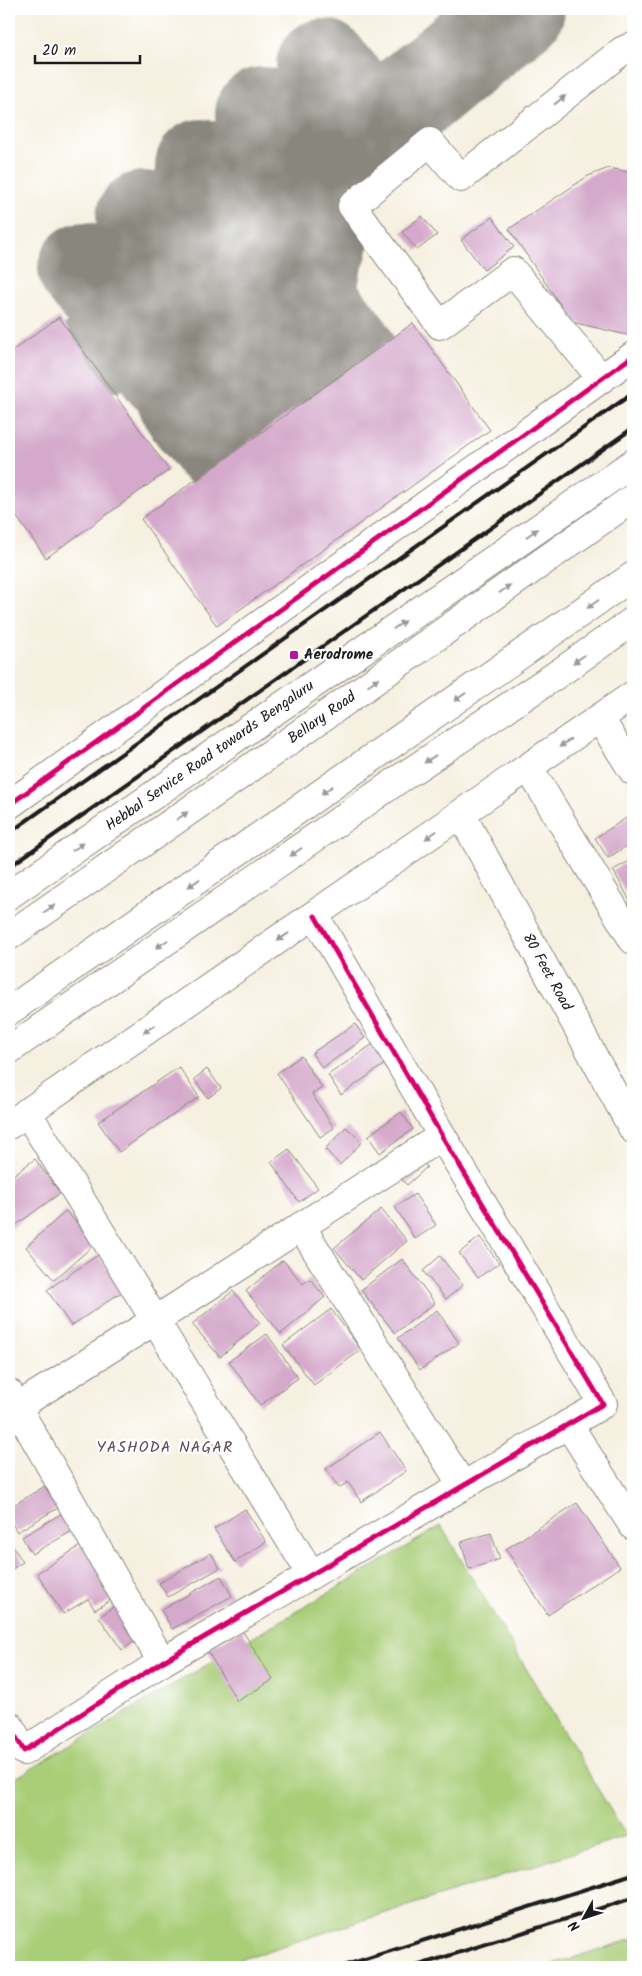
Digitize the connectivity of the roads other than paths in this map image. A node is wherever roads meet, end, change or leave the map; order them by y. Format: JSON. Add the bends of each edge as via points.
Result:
{"nodes":[{"id":1,"x":633,"y":46,"type":"edge"},
{"id":2,"x":633,"y":356,"type":"edge"},
{"id":3,"x":601,"y":378,"type":"junction"},
{"id":4,"x":633,"y":463,"type":"edge"},
{"id":5,"x":633,"y":498,"type":"edge"},
{"id":6,"x":633,"y":576,"type":"edge"},
{"id":7,"x":633,"y":621,"type":"edge"},
{"id":8,"x":633,"y":695,"type":"edge"},
{"id":9,"x":600,"y":719,"type":"junction"},
{"id":10,"x":528,"y":768,"type":"junction"},
{"id":11,"x":633,"y":771,"type":"edge"},
{"id":12,"x":9,"y":805,"type":"edge"},
{"id":13,"x":462,"y":814,"type":"junction"},
{"id":14,"x":9,"y":894,"type":"edge"},
{"id":15,"x":315,"y":916,"type":"junction"},
{"id":16,"x":9,"y":936,"type":"edge"},
{"id":17,"x":633,"y":940,"type":"edge"},
{"id":18,"x":9,"y":1011,"type":"edge"},
{"id":19,"x":9,"y":1050,"type":"edge"},
{"id":20,"x":18,"y":1119,"type":"edge"},
{"id":21,"x":633,"y":1129,"type":"edge"},
{"id":22,"x":442,"y":1136,"type":"junction"},
{"id":23,"x":301,"y":1226,"type":"junction"},
{"id":24,"x":154,"y":1321,"type":"junction"},
{"id":25,"x":11,"y":1404,"type":"edge"},
{"id":26,"x":568,"y":1424,"type":"junction"},
{"id":27,"x":462,"y":1485,"type":"junction"},
{"id":28,"x":633,"y":1526,"type":"edge"},
{"id":29,"x":311,"y":1574,"type":"junction"},
{"id":30,"x":162,"y":1662,"type":"junction"},
{"id":31,"x":9,"y":1725,"type":"edge"}],
"edges":[{"from":3,"to":1,"type":"main road","one_way":true,"via":[[513,271],[440,325],[352,206],[430,142],[460,178],[622,51]]},
{"from":2,"to":3,"type":"main road"},
{"from":3,"to":12,"type":"main road"},
{"from":14,"to":4,"type":"main road","name":"Hebbal Service Road towards Bengaluru","one_way":true},
{"from":16,"to":5,"type":"main road","name":"Bellary Road","one_way":true},
{"from":6,"to":18,"type":"main road","one_way":true},
{"from":7,"to":19,"type":"main road","one_way":true},
{"from":8,"to":9,"type":"main road"},
{"from":9,"to":10,"type":"main road","one_way":true},
{"from":9,"to":11,"type":"main road"},
{"from":10,"to":13,"type":"main road"},
{"from":10,"to":17,"type":"main road"},
{"from":13,"to":15,"type":"main road","one_way":true},
{"from":13,"to":21,"type":"main road","name":"80 Feet Road"},
{"from":15,"to":20,"type":"main road","one_way":true},
{"from":15,"to":22,"type":"main road"},
{"from":20,"to":24,"type":"main road"},
{"from":22,"to":23,"type":"main road"},
{"from":22,"to":26,"type":"main road","via":[[604,1404]]},
{"from":23,"to":24,"type":"main road"},
{"from":23,"to":27,"type":"main road"},
{"from":24,"to":25,"type":"main road"},
{"from":24,"to":29,"type":"main road"},
{"from":25,"to":30,"type":"main road"},
{"from":26,"to":27,"type":"main road"},
{"from":26,"to":28,"type":"main road"},
{"from":27,"to":29,"type":"main road"},
{"from":29,"to":30,"type":"main road"},
{"from":30,"to":31,"type":"main road","via":[[24,1751]]}]}
